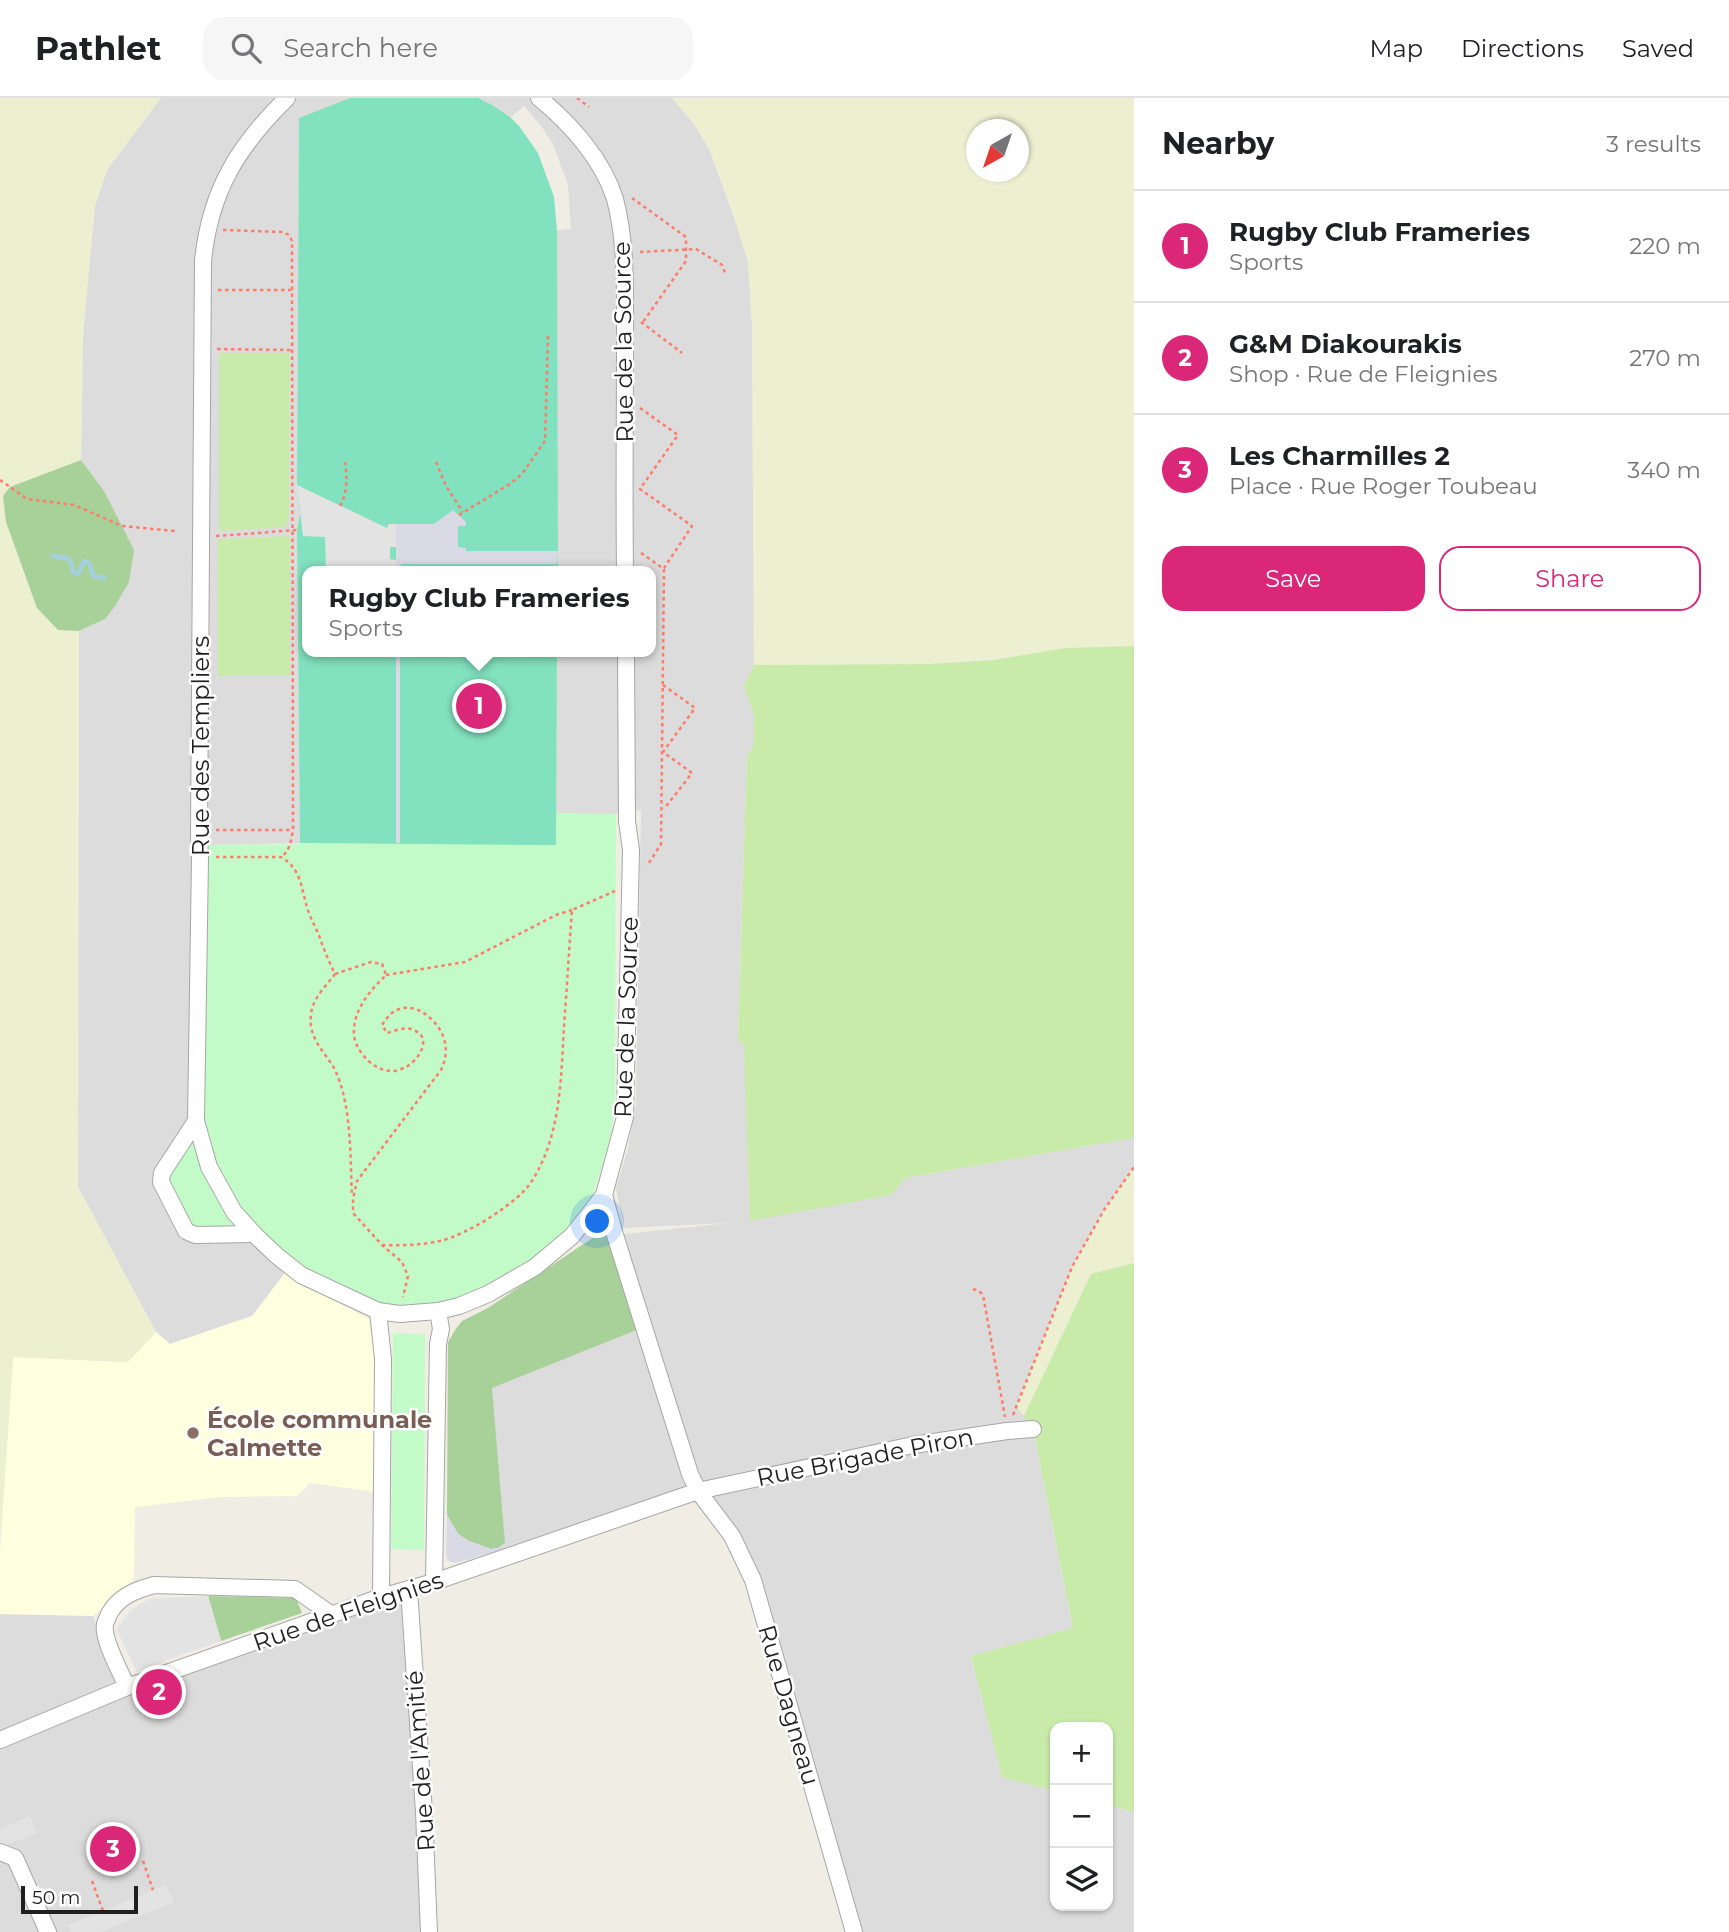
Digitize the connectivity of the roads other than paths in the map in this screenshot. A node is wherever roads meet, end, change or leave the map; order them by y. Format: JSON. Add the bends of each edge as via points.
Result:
{"nodes":[{"id":1,"x":287,"y":98,"type":"edge"},
{"id":2,"x":539,"y":98,"type":"edge"},
{"id":3,"x":625,"y":566,"type":"edge"},
{"id":4,"x":626,"y":657,"type":"edge"},
{"id":5,"x":196,"y":1121,"type":"junction"},
{"id":6,"x":604,"y":1195,"type":"junction"},
{"id":7,"x":254,"y":1234,"type":"junction"},
{"id":8,"x":378,"y":1311,"type":"junction"},
{"id":9,"x":438,"y":1311,"type":"junction"},
{"id":10,"x":1033,"y":1429,"type":"dead end"},
{"id":11,"x":698,"y":1491,"type":"junction"},
{"id":12,"x":434,"y":1582,"type":"junction"},
{"id":13,"x":409,"y":1589,"type":"junction"},
{"id":14,"x":381,"y":1597,"type":"junction"},
{"id":15,"x":332,"y":1615,"type":"junction"},
{"id":16,"x":127,"y":1687,"type":"junction"},
{"id":17,"x":0,"y":1740,"type":"edge"},
{"id":18,"x":0,"y":1852,"type":"edge"},
{"id":19,"x":48,"y":1932,"type":"edge"},
{"id":20,"x":429,"y":1932,"type":"edge"},
{"id":21,"x":854,"y":1932,"type":"edge"}],
"edges":[{"from":1,"to":5,"type":"street","name":"Rue des Templiers","via":[[240,152],[219,191],[203,261]]},
{"from":2,"to":3,"type":"street","name":"Rue de la Source","via":[[579,136],[615,199],[625,316]]},
{"from":4,"to":6,"type":"street","name":"Rue de la Source","via":[[631,886],[625,1117]]},
{"from":5,"to":7,"type":"street","name":"Rue des Templiers","via":[[209,1167],[234,1212]]},
{"from":5,"to":7,"type":"street","via":[[162,1173],[161,1182],[186,1231],[195,1235]]},
{"from":6,"to":9,"type":"street","name":"Rue des Templiers","via":[[572,1236],[535,1268],[488,1294]]},
{"from":6,"to":11,"type":"street"},
{"from":7,"to":8,"type":"street","name":"Rue des Templiers","via":[[301,1275]]},
{"from":8,"to":9,"type":"street","name":"Rue des Templiers"},
{"from":8,"to":14,"type":"street","via":[[383,1359]]},
{"from":9,"to":12,"type":"street"},
{"from":10,"to":11,"type":"street","name":"Rue Brigade Piron","via":[[913,1445]]},
{"from":11,"to":12,"type":"street","name":"Rue de Fleignies"},
{"from":11,"to":21,"type":"street","name":"Rue Dagneau","via":[[732,1536],[753,1580]]},
{"from":12,"to":13,"type":"street","name":"Rue de Fleignies"},
{"from":13,"to":14,"type":"street","name":"Rue de Fleignies"},
{"from":13,"to":20,"type":"street","name":"Rue de l'Amitié"},
{"from":14,"to":15,"type":"street","name":"Rue de Fleignies"},
{"from":15,"to":16,"type":"street","name":"Rue de Fleignies"},
{"from":15,"to":16,"type":"street","via":[[296,1589],[154,1585],[136,1590],[112,1609],[104,1624]]},
{"from":16,"to":17,"type":"street","name":"Rue de Fleignies"},
{"from":18,"to":19,"type":"street","via":[[15,1858]]}]}
